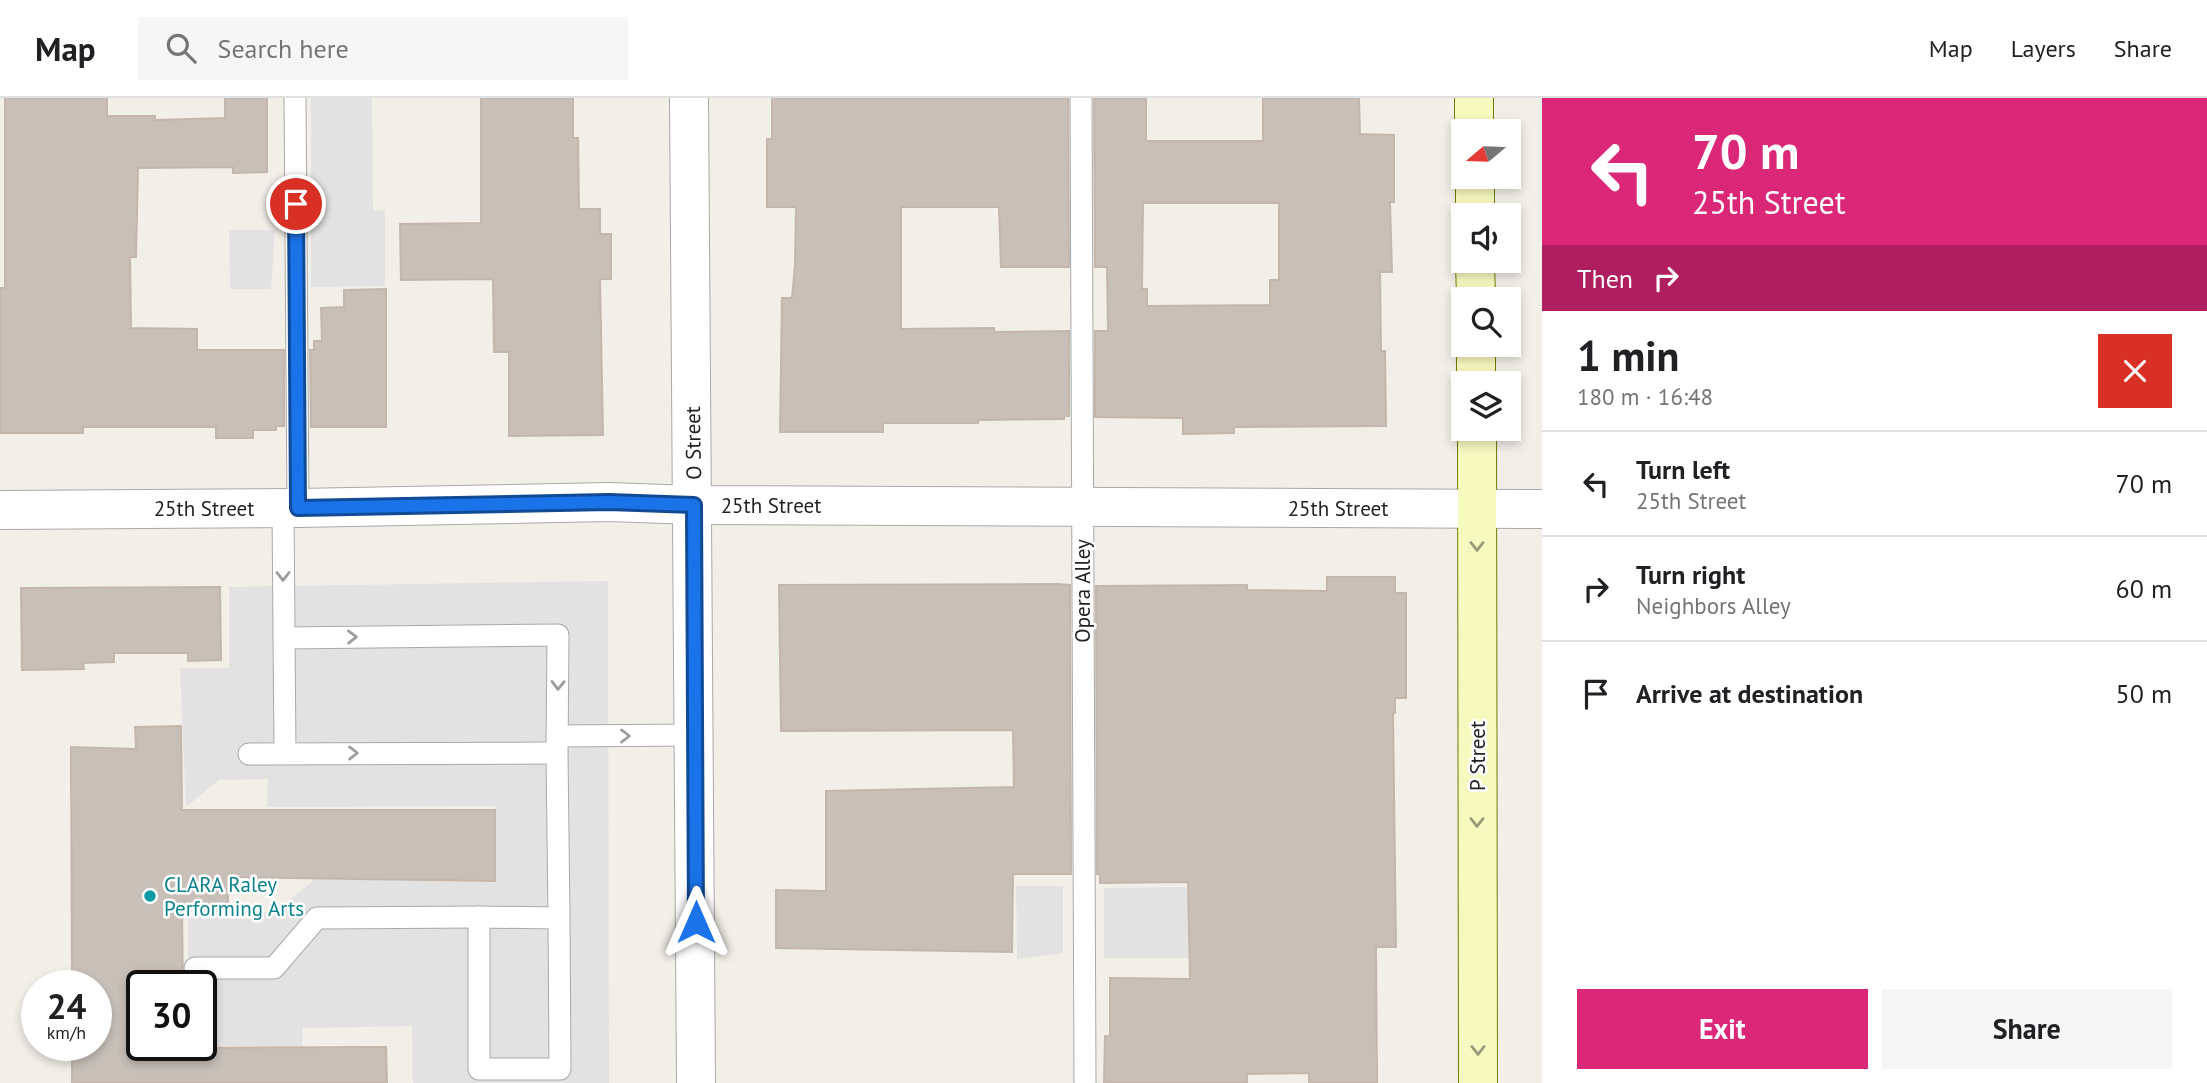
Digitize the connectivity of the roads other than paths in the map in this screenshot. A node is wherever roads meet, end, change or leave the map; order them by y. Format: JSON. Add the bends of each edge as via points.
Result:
{"nodes":[{"id":1,"x":295,"y":98,"type":"edge"},
{"id":2,"x":690,"y":98,"type":"edge"},
{"id":3,"x":1081,"y":98,"type":"edge"},
{"id":4,"x":1474,"y":98,"type":"edge"},
{"id":5,"x":1474,"y":119,"type":"edge"},
{"id":6,"x":1476,"y":441,"type":"edge"},
{"id":7,"x":694,"y":505,"type":"junction"},
{"id":8,"x":290,"y":508,"type":"junction"},
{"id":9,"x":1082,"y":508,"type":"junction"},
{"id":10,"x":1476,"y":509,"type":"junction"},
{"id":11,"x":1542,"y":509,"type":"edge"},
{"id":12,"x":0,"y":510,"type":"edge"},
{"id":13,"x":284,"y":638,"type":"junction"},
{"id":14,"x":695,"y":735,"type":"junction"},
{"id":15,"x":557,"y":745,"type":"junction"},
{"id":16,"x":285,"y":753,"type":"junction"},
{"id":17,"x":249,"y":754,"type":"dead end"},
{"id":18,"x":479,"y":918,"type":"junction"},
{"id":19,"x":559,"y":918,"type":"junction"},
{"id":20,"x":195,"y":968,"type":"dead end"},
{"id":21,"x":696,"y":1083,"type":"edge"},
{"id":22,"x":1085,"y":1083,"type":"edge"},
{"id":23,"x":1478,"y":1083,"type":"edge"}],
"edges":[{"from":1,"to":8,"type":"lane"},
{"from":2,"to":7,"type":"street","name":"O Street"},
{"from":3,"to":9,"type":"lane","name":"Opera Alley"},
{"from":4,"to":5,"type":"main road"},
{"from":6,"to":10,"type":"main road","name":"P Street"},
{"from":7,"to":8,"type":"street","name":"25th Street","via":[[609,502]]},
{"from":7,"to":9,"type":"street","name":"25th Street"},
{"from":7,"to":14,"type":"street","name":"O Street"},
{"from":8,"to":12,"type":"street","name":"25th Street"},
{"from":8,"to":13,"type":"lane","one_way":true},
{"from":9,"to":10,"type":"street","name":"25th Street"},
{"from":9,"to":22,"type":"lane","name":"Opera Alley"},
{"from":10,"to":11,"type":"street","name":"25th Street"},
{"from":10,"to":23,"type":"main road","name":"P Street","one_way":true},
{"from":13,"to":15,"type":"lane","one_way":true,"via":[[558,635]]},
{"from":13,"to":16,"type":"lane"},
{"from":15,"to":14,"type":"lane","one_way":true},
{"from":14,"to":21,"type":"street","name":"O Street"},
{"from":16,"to":15,"type":"lane","one_way":true},
{"from":15,"to":19,"type":"lane"},
{"from":16,"to":17,"type":"lane"},
{"from":18,"to":19,"type":"lane"},
{"from":18,"to":19,"type":"lane","via":[[479,1069],[560,1069]]},
{"from":18,"to":20,"type":"lane","via":[[317,918],[274,968]]}]}
